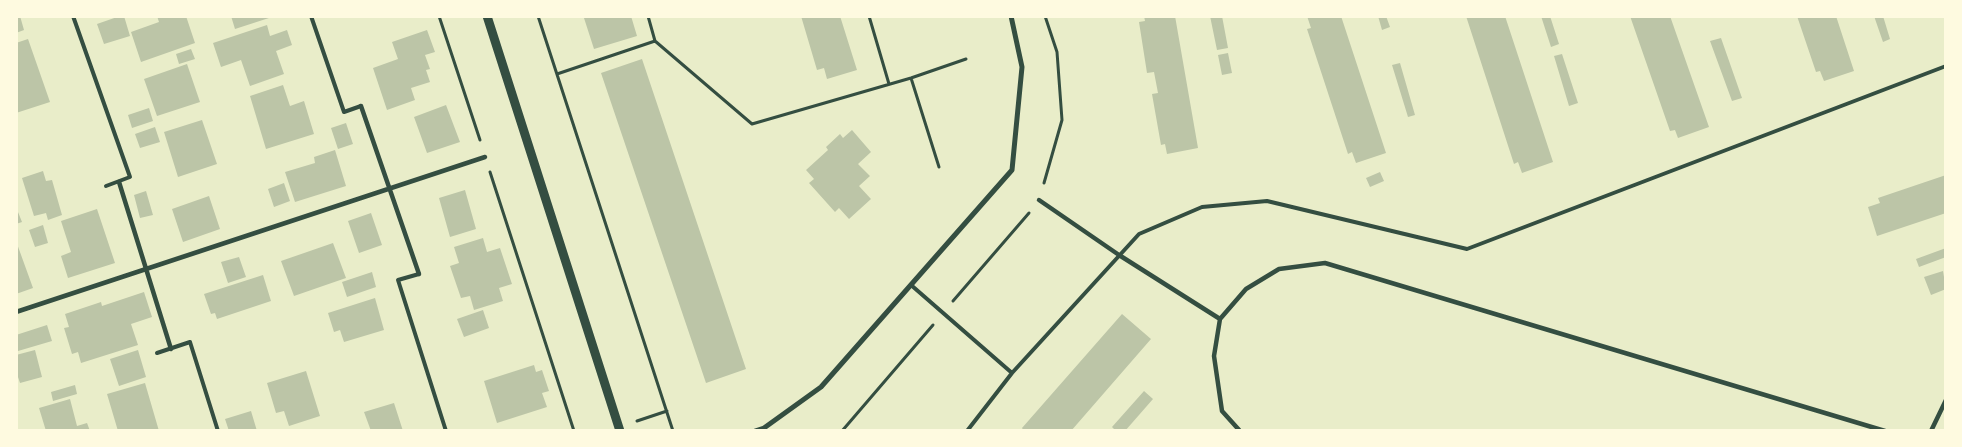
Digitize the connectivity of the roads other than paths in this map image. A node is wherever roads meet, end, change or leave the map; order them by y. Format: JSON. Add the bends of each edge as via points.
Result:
{"nodes":[{"id":1,"x":73,"y":16,"type":"edge"},
{"id":2,"x":311,"y":16,"type":"edge"},
{"id":3,"x":487,"y":16,"type":"edge"},
{"id":4,"x":1011,"y":16,"type":"edge"},
{"id":5,"x":1946,"y":66,"type":"edge"},
{"id":6,"x":361,"y":106,"type":"joint"},
{"id":7,"x":485,"y":157,"type":"road end"},
{"id":8,"x":119,"y":182,"type":"junction"},
{"id":9,"x":106,"y":186,"type":"dead end"},
{"id":10,"x":389,"y":188,"type":"junction"},
{"id":11,"x":1039,"y":200,"type":"road end"},
{"id":12,"x":1119,"y":255,"type":"junction"},
{"id":13,"x":146,"y":269,"type":"junction"},
{"id":14,"x":418,"y":274,"type":"joint"},
{"id":15,"x":911,"y":285,"type":"junction"},
{"id":16,"x":16,"y":312,"type":"edge"},
{"id":17,"x":1220,"y":319,"type":"junction"},
{"id":18,"x":170,"y":349,"type":"junction"},
{"id":19,"x":157,"y":353,"type":"dead end"},
{"id":20,"x":1012,"y":373,"type":"junction"},
{"id":21,"x":1946,"y":400,"type":"edge"},
{"id":22,"x":218,"y":431,"type":"edge"},
{"id":23,"x":446,"y":431,"type":"edge"},
{"id":24,"x":620,"y":431,"type":"edge"},
{"id":25,"x":755,"y":431,"type":"edge"},
{"id":26,"x":967,"y":431,"type":"edge"},
{"id":27,"x":1240,"y":431,"type":"edge"},
{"id":28,"x":1884,"y":431,"type":"edge"},
{"id":29,"x":1931,"y":431,"type":"edge"}],
"edges":[{"from":1,"to":8,"type":"lane","via":[[130,177]]},
{"from":2,"to":6,"type":"lane","via":[[344,112]]},
{"from":3,"to":24,"type":"street"},
{"from":4,"to":15,"type":"street","via":[[1022,67],[1012,170]]},
{"from":5,"to":12,"type":"lane","via":[[1466,249],[1267,202],[1202,207],[1139,234]]},
{"from":6,"to":10,"type":"street"},
{"from":7,"to":10,"type":"street"},
{"from":8,"to":9,"type":"lane"},
{"from":8,"to":13,"type":"street"},
{"from":10,"to":13,"type":"street"},
{"from":10,"to":14,"type":"street"},
{"from":11,"to":12,"type":"street"},
{"from":12,"to":17,"type":"street"},
{"from":12,"to":20,"type":"lane"},
{"from":13,"to":16,"type":"street"},
{"from":13,"to":18,"type":"street"},
{"from":14,"to":23,"type":"lane","via":[[398,280]]},
{"from":15,"to":20,"type":"lane"},
{"from":15,"to":25,"type":"street","via":[[821,387]]},
{"from":17,"to":27,"type":"street","via":[[1214,356],[1222,411]]},
{"from":17,"to":28,"type":"street","via":[[1246,289],[1279,269],[1325,264]]},
{"from":18,"to":19,"type":"lane"},
{"from":18,"to":22,"type":"lane","via":[[190,342]]},
{"from":20,"to":26,"type":"lane"},
{"from":21,"to":29,"type":"street"}]}
